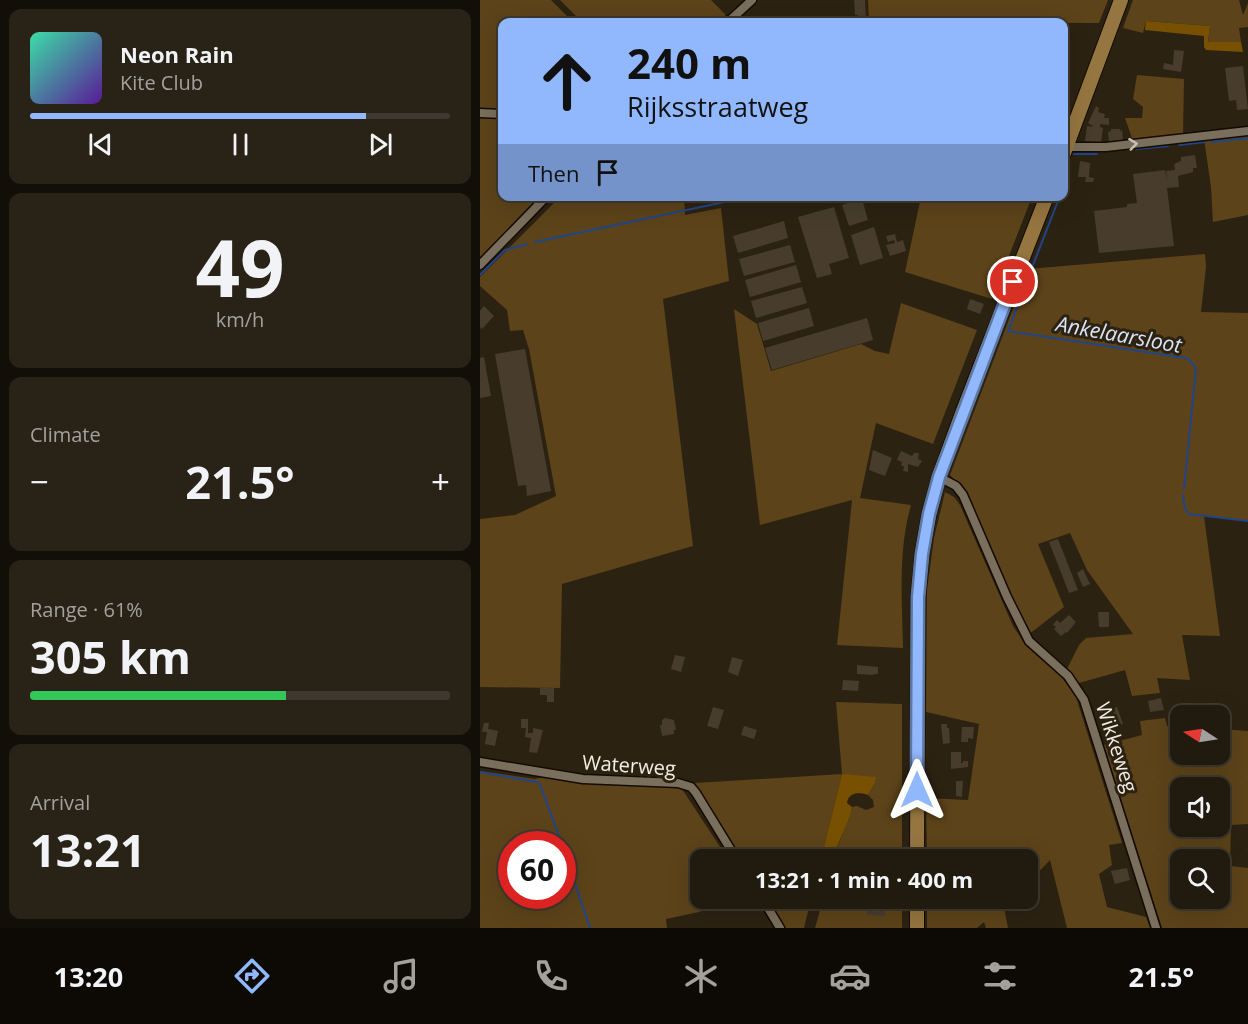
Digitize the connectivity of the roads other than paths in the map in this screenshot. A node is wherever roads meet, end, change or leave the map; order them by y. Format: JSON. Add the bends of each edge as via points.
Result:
{"nodes":[{"id":1,"x":752,"y":0,"type":"edge"},
{"id":2,"x":1121,"y":0,"type":"edge"},
{"id":3,"x":732,"y":18,"type":"edge"},
{"id":4,"x":480,"y":113,"type":"edge"},
{"id":5,"x":498,"y":114,"type":"edge"},
{"id":6,"x":1248,"y":131,"type":"edge"},
{"id":7,"x":1068,"y":142,"type":"edge"},
{"id":8,"x":1068,"y":149,"type":"edge"},
{"id":9,"x":542,"y":201,"type":"edge"},
{"id":10,"x":1045,"y":201,"type":"edge"},
{"id":11,"x":480,"y":265,"type":"edge"},
{"id":12,"x":939,"y":477,"type":"junction"},
{"id":13,"x":480,"y":762,"type":"edge"},
{"id":14,"x":731,"y":849,"type":"edge"},
{"id":15,"x":917,"y":849,"type":"edge"},
{"id":16,"x":769,"y":909,"type":"edge"},
{"id":17,"x":917,"y":909,"type":"edge"},
{"id":18,"x":780,"y":928,"type":"edge"},
{"id":19,"x":917,"y":928,"type":"edge"},
{"id":20,"x":1156,"y":928,"type":"edge"}],
"edges":[{"from":1,"to":3,"type":"street"},
{"from":2,"to":7,"type":"main road"},
{"from":4,"to":5,"type":"street"},
{"from":8,"to":6,"type":"street","one_way":true},
{"from":9,"to":11,"type":"street"},
{"from":10,"to":12,"type":"main road"},
{"from":12,"to":15,"type":"main road","via":[[922,554],[918,597]]},
{"from":12,"to":20,"type":"street","name":"Wikkeweg","via":[[963,495],[1029,641],[1068,676],[1084,700]]},
{"from":13,"to":14,"type":"street","name":"Waterweg","via":[[583,779],[687,786],[696,793]]},
{"from":16,"to":18,"type":"street"},
{"from":17,"to":19,"type":"main road"}]}
